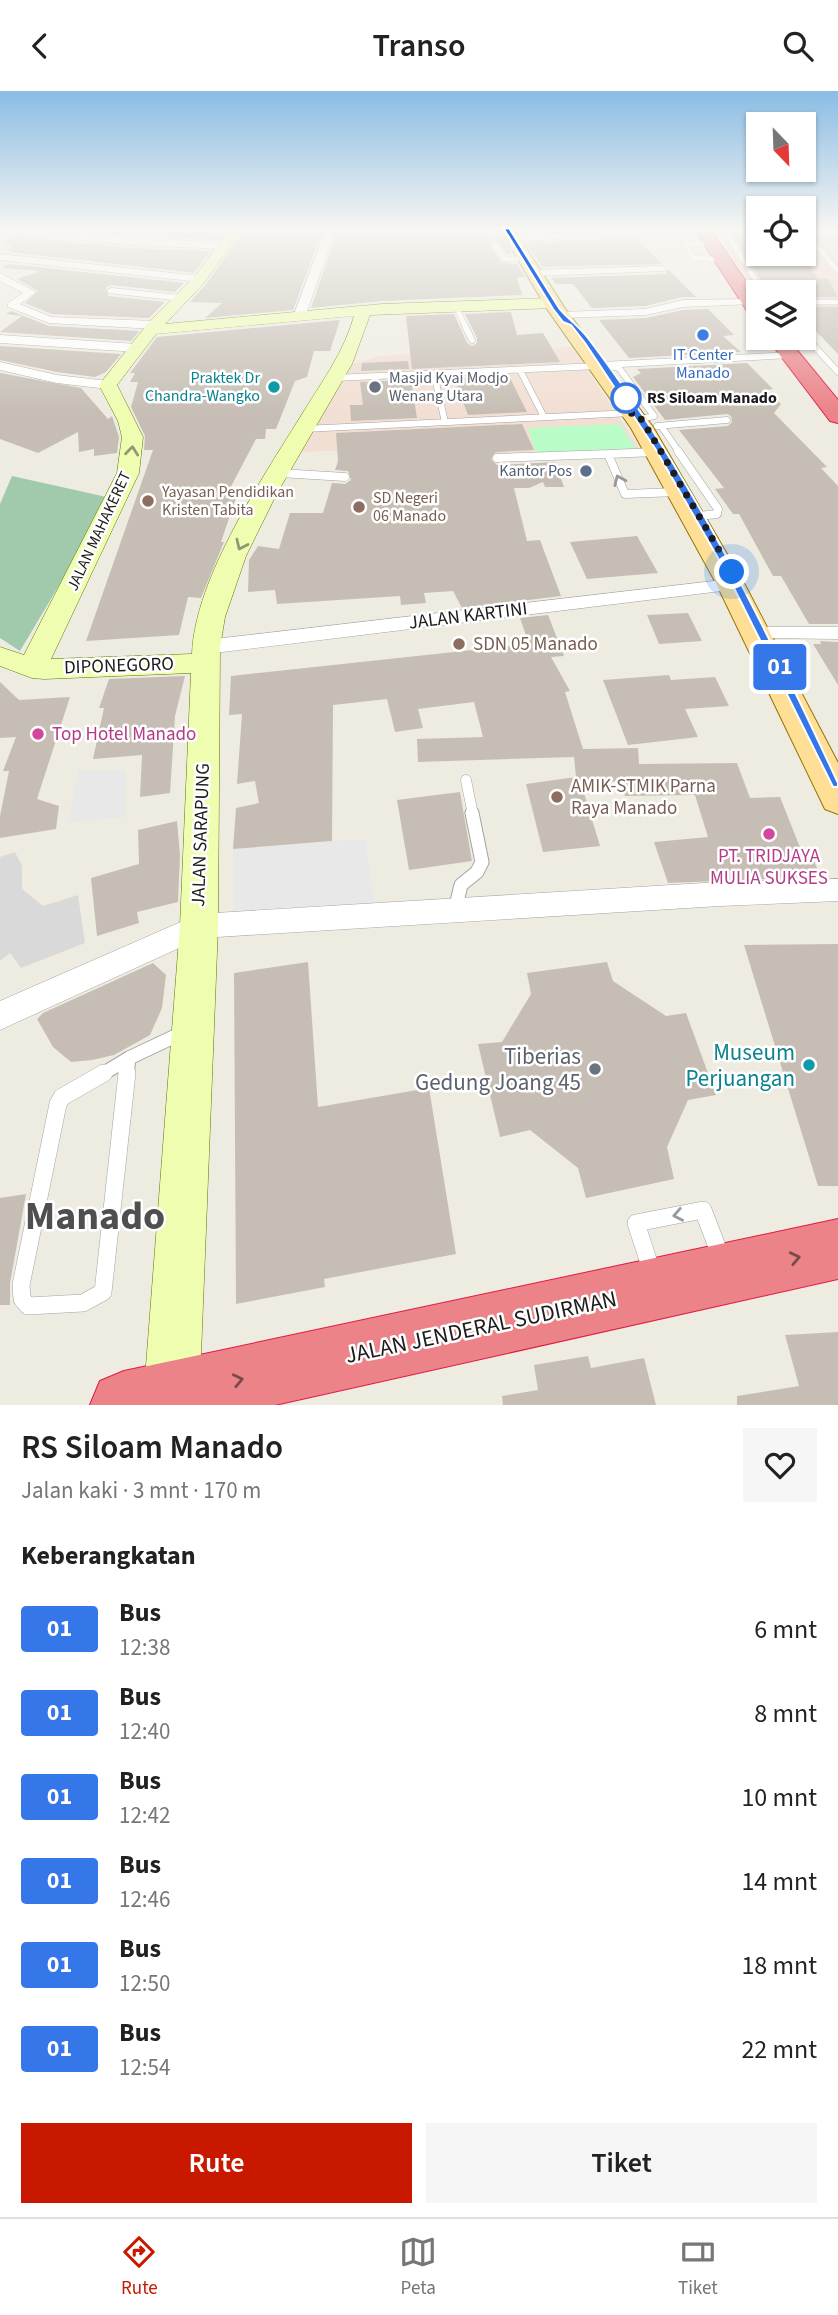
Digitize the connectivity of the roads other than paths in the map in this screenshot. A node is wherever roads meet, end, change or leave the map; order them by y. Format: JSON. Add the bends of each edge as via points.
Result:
{"nodes":[{"id":1,"x":28,"y":290,"type":"edge"},
{"id":2,"x":189,"y":290,"type":"edge"},
{"id":3,"x":309,"y":290,"type":"edge"},
{"id":4,"x":543,"y":290,"type":"edge"},
{"id":5,"x":112,"y":291,"type":"dead end"},
{"id":6,"x":181,"y":298,"type":"junction"},
{"id":7,"x":746,"y":305,"type":"edge"},
{"id":8,"x":816,"y":306,"type":"edge"},
{"id":9,"x":838,"y":306,"type":"edge"},
{"id":10,"x":552,"y":310,"type":"junction"},
{"id":11,"x":367,"y":311,"type":"junction"},
{"id":12,"x":458,"y":311,"type":"junction"},
{"id":13,"x":299,"y":317,"type":"junction"},
{"id":14,"x":153,"y":327,"type":"junction"},
{"id":15,"x":0,"y":339,"type":"edge"},
{"id":16,"x":472,"y":339,"type":"dead end"},
{"id":17,"x":137,"y":348,"type":"junction"},
{"id":18,"x":746,"y":349,"type":"edge"},
{"id":19,"x":816,"y":349,"type":"edge"},
{"id":20,"x":786,"y":350,"type":"edge"},
{"id":21,"x":0,"y":366,"type":"edge"},
{"id":22,"x":601,"y":366,"type":"junction"},
{"id":23,"x":520,"y":370,"type":"junction"},
{"id":24,"x":838,"y":372,"type":"edge"},
{"id":25,"x":434,"y":375,"type":"junction"},
{"id":26,"x":334,"y":378,"type":"junction"},
{"id":27,"x":108,"y":384,"type":"junction"},
{"id":28,"x":838,"y":416,"type":"edge"},
{"id":29,"x":544,"y":417,"type":"junction"},
{"id":30,"x":727,"y":420,"type":"dead end"},
{"id":31,"x":445,"y":422,"type":"junction"},
{"id":32,"x":645,"y":426,"type":"junction"},
{"id":33,"x":304,"y":429,"type":"junction"},
{"id":34,"x":608,"y":454,"type":"junction"},
{"id":35,"x":496,"y":458,"type":"dead end"},
{"id":36,"x":280,"y":473,"type":"junction"},
{"id":37,"x":345,"y":477,"type":"dead end"},
{"id":38,"x":678,"y":492,"type":"junction"},
{"id":39,"x":731,"y":585,"type":"junction"},
{"id":40,"x":763,"y":633,"type":"junction"},
{"id":41,"x":838,"y":633,"type":"edge"},
{"id":42,"x":206,"y":655,"type":"junction"},
{"id":43,"x":0,"y":656,"type":"edge"},
{"id":44,"x":32,"y":668,"type":"junction"},
{"id":45,"x":466,"y":780,"type":"dead end"},
{"id":46,"x":838,"y":783,"type":"edge"},
{"id":47,"x":838,"y":799,"type":"edge"},
{"id":48,"x":838,"y":890,"type":"edge"},
{"id":49,"x":455,"y":911,"type":"junction"},
{"id":50,"x":199,"y":926,"type":"junction"},
{"id":51,"x":0,"y":1016,"type":"edge"},
{"id":52,"x":191,"y":1029,"type":"junction"},
{"id":53,"x":130,"y":1058,"type":"junction"},
{"id":54,"x":838,"y":1249,"type":"edge"},
{"id":55,"x":155,"y":1402,"type":"edge"}],
"edges":[{"from":1,"to":14,"type":"street","via":[[32,292],[12,305],[49,320]]},
{"from":2,"to":6,"type":"street"},
{"from":3,"to":13,"type":"street"},
{"from":4,"to":10,"type":"main road"},
{"from":5,"to":6,"type":"street"},
{"from":6,"to":14,"type":"street"},
{"from":7,"to":10,"type":"street","via":[[670,305],[641,312]]},
{"from":8,"to":9,"type":"lane"},
{"from":10,"to":11,"type":"street"},
{"from":10,"to":12,"type":"street"},
{"from":10,"to":22,"type":"main road"},
{"from":11,"to":12,"type":"street"},
{"from":11,"to":13,"type":"street"},
{"from":11,"to":26,"type":"street","name":"JALAN SARAPUNG"},
{"from":12,"to":16,"type":"lane"},
{"from":13,"to":14,"type":"street"},
{"from":14,"to":17,"type":"street"},
{"from":15,"to":17,"type":"street"},
{"from":17,"to":27,"type":"street"},
{"from":18,"to":22,"type":"lane"},
{"from":19,"to":24,"type":"lane"},
{"from":20,"to":28,"type":"highway"},
{"from":21,"to":27,"type":"street"},
{"from":22,"to":23,"type":"lane"},
{"from":22,"to":32,"type":"main road"},
{"from":23,"to":25,"type":"lane"},
{"from":23,"to":29,"type":"lane"},
{"from":25,"to":26,"type":"lane"},
{"from":25,"to":31,"type":"lane"},
{"from":26,"to":33,"type":"street","name":"JALAN SARAPUNG"},
{"from":44,"to":27,"type":"street","name":"JALAN MAHAKERET","one_way":true,"via":[[128,473],[133,436]]},
{"from":29,"to":31,"type":"lane"},
{"from":29,"to":32,"type":"lane"},
{"from":30,"to":32,"type":"lane"},
{"from":31,"to":33,"type":"lane"},
{"from":32,"to":34,"type":"lane"},
{"from":32,"to":38,"type":"main road"},
{"from":32,"to":40,"type":"main road","via":[[706,516]]},
{"from":33,"to":36,"type":"street","name":"JALAN SARAPUNG"},
{"from":34,"to":35,"type":"lane"},
{"from":38,"to":34,"type":"lane","one_way":true,"via":[[625,494]]},
{"from":36,"to":37,"type":"lane"},
{"from":36,"to":42,"type":"street","name":"JALAN SARAPUNG","one_way":true,"via":[[220,589],[210,619]]},
{"from":38,"to":39,"type":"main road"},
{"from":39,"to":42,"type":"street","name":"JALAN KARTINI"},
{"from":39,"to":47,"type":"main road"},
{"from":40,"to":41,"type":"street"},
{"from":40,"to":46,"type":"main road"},
{"from":42,"to":44,"type":"street","name":"DIPONEGORO","via":[[143,667]]},
{"from":42,"to":50,"type":"street","name":"JALAN SARAPUNG"},
{"from":43,"to":44,"type":"street"},
{"from":45,"to":49,"type":"lane","via":[[482,862],[461,885]]},
{"from":48,"to":49,"type":"street"},
{"from":49,"to":50,"type":"street"},
{"from":50,"to":51,"type":"street"},
{"from":50,"to":52,"type":"street","name":"JALAN SARAPUNG"},
{"from":52,"to":53,"type":"lane"},
{"from":52,"to":55,"type":"street","name":"JALAN SARAPUNG"},
{"from":53,"to":53,"type":"lane","via":[[62,1097],[58,1104],[21,1285],[28,1306],[83,1303],[103,1292]]},
{"from":55,"to":54,"type":"highway","name":"JALAN JENDERAL SUDIRMAN","one_way":true}]}
